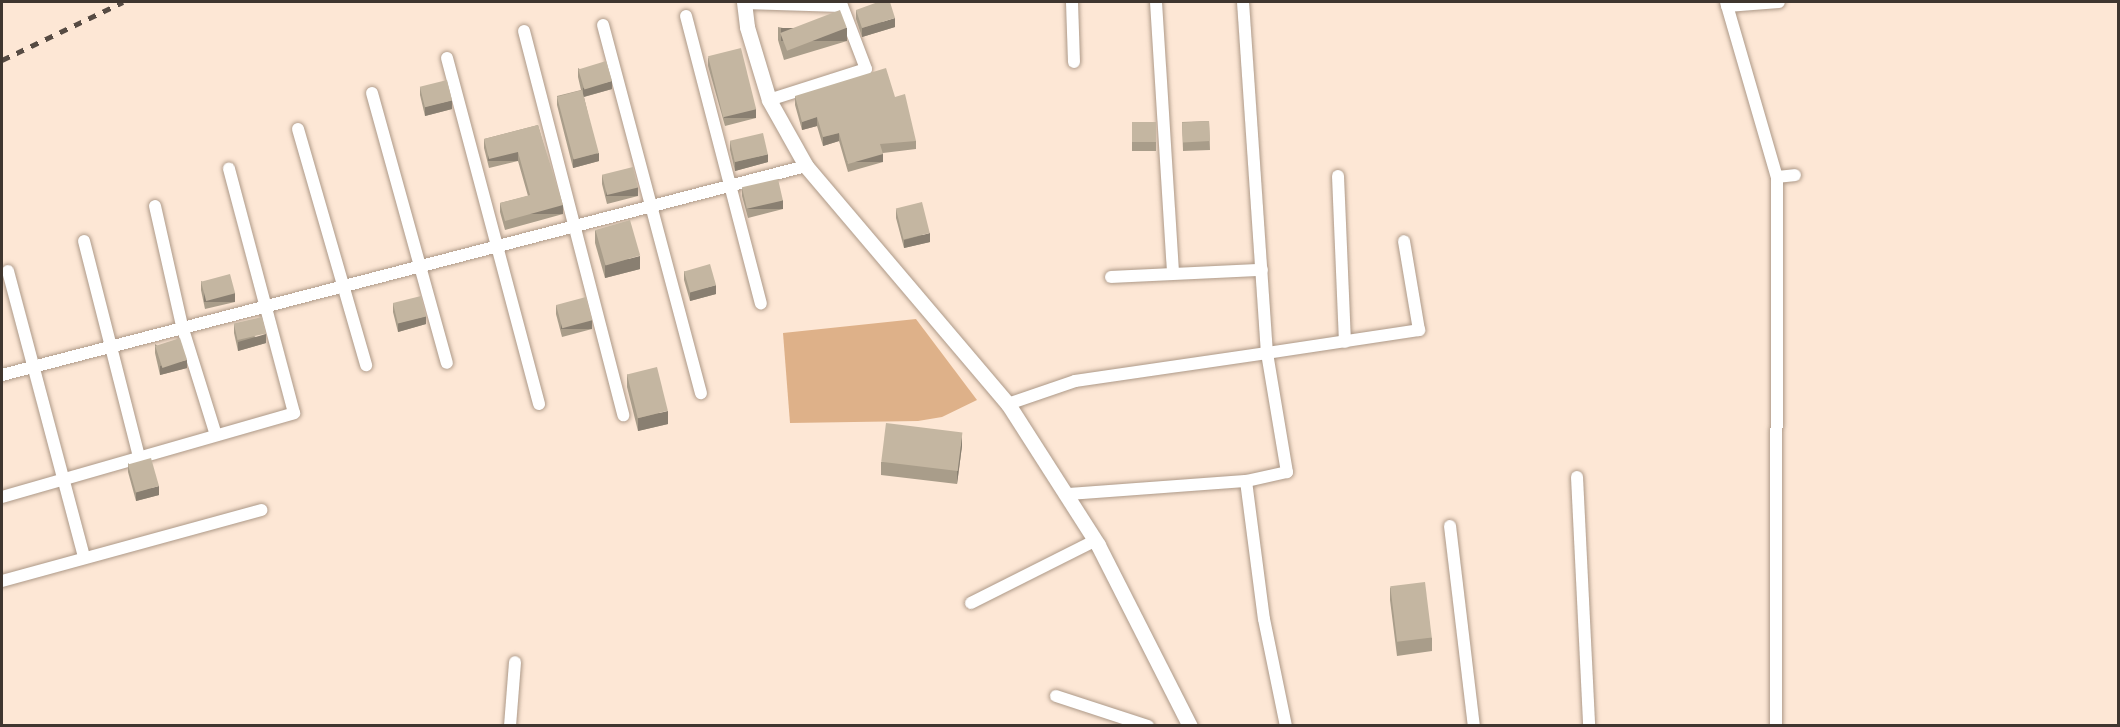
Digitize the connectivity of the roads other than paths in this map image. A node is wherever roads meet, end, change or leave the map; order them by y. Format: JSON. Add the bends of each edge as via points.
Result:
{"nodes":[{"id":1,"x":744,"y":2,"type":"edge"},
{"id":2,"x":1071,"y":2,"type":"edge"},
{"id":3,"x":1156,"y":2,"type":"edge"},
{"id":4,"x":1243,"y":2,"type":"edge"},
{"id":5,"x":1779,"y":2,"type":"edge"},
{"id":6,"x":1727,"y":4,"type":"edge"},
{"id":7,"x":686,"y":15,"type":"dead end"},
{"id":8,"x":603,"y":25,"type":"dead end"},
{"id":9,"x":524,"y":31,"type":"dead end"},
{"id":10,"x":447,"y":58,"type":"dead end"},
{"id":11,"x":1074,"y":62,"type":"dead end"},
{"id":12,"x":372,"y":93,"type":"dead end"},
{"id":13,"x":769,"y":100,"type":"junction"},
{"id":14,"x":298,"y":129,"type":"dead end"},
{"id":15,"x":806,"y":166,"type":"junction"},
{"id":16,"x":229,"y":168,"type":"dead end"},
{"id":17,"x":1795,"y":175,"type":"dead end"},
{"id":18,"x":1338,"y":176,"type":"dead end"},
{"id":19,"x":1777,"y":177,"type":"junction"},
{"id":20,"x":732,"y":184,"type":"junction"},
{"id":21,"x":155,"y":206,"type":"dead end"},
{"id":22,"x":649,"y":206,"type":"junction"},
{"id":23,"x":574,"y":226,"type":"junction"},
{"id":24,"x":84,"y":241,"type":"dead end"},
{"id":25,"x":1404,"y":241,"type":"dead end"},
{"id":26,"x":498,"y":246,"type":"junction"},
{"id":27,"x":423,"y":267,"type":"junction"},
{"id":28,"x":1262,"y":270,"type":"junction"},
{"id":29,"x":8,"y":271,"type":"dead end"},
{"id":30,"x":1173,"y":271,"type":"junction"},
{"id":31,"x":1111,"y":277,"type":"dead end"},
{"id":32,"x":340,"y":286,"type":"junction"},
{"id":33,"x":266,"y":303,"type":"junction"},
{"id":34,"x":761,"y":303,"type":"dead end"},
{"id":35,"x":183,"y":326,"type":"junction"},
{"id":36,"x":1345,"y":342,"type":"junction"},
{"id":37,"x":108,"y":345,"type":"junction"},
{"id":38,"x":1267,"y":353,"type":"junction"},
{"id":39,"x":447,"y":363,"type":"dead end"},
{"id":40,"x":34,"y":364,"type":"junction"},
{"id":41,"x":366,"y":365,"type":"dead end"},
{"id":42,"x":2,"y":375,"type":"edge"},
{"id":43,"x":701,"y":393,"type":"dead end"},
{"id":44,"x":539,"y":404,"type":"dead end"},
{"id":45,"x":1008,"y":404,"type":"junction"},
{"id":46,"x":623,"y":416,"type":"dead end"},
{"id":47,"x":216,"y":435,"type":"junction"},
{"id":48,"x":139,"y":457,"type":"junction"},
{"id":49,"x":1577,"y":477,"type":"dead end"},
{"id":50,"x":61,"y":480,"type":"junction"},
{"id":51,"x":1246,"y":481,"type":"junction"},
{"id":52,"x":1068,"y":494,"type":"junction"},
{"id":53,"x":2,"y":497,"type":"edge"},
{"id":54,"x":261,"y":510,"type":"dead end"},
{"id":55,"x":1450,"y":526,"type":"dead end"},
{"id":56,"x":1096,"y":540,"type":"junction"},
{"id":57,"x":84,"y":557,"type":"junction"},
{"id":58,"x":2,"y":581,"type":"edge"},
{"id":59,"x":971,"y":603,"type":"dead end"},
{"id":60,"x":515,"y":662,"type":"dead end"},
{"id":61,"x":1056,"y":696,"type":"dead end"},
{"id":62,"x":510,"y":726,"type":"edge"},
{"id":63,"x":1148,"y":726,"type":"edge"},
{"id":64,"x":1190,"y":726,"type":"edge"},
{"id":65,"x":1286,"y":726,"type":"edge"},
{"id":66,"x":1474,"y":726,"type":"edge"},
{"id":67,"x":1589,"y":726,"type":"edge"},
{"id":68,"x":1776,"y":726,"type":"edge"}],
"edges":[{"from":1,"to":13,"type":"street","via":[[747,27]]},
{"from":1,"to":13,"type":"street","via":[[842,6],[866,69]]},
{"from":2,"to":11,"type":"street"},
{"from":3,"to":30,"type":"street"},
{"from":4,"to":28,"type":"street"},
{"from":5,"to":6,"type":"street"},
{"from":6,"to":19,"type":"street"},
{"from":7,"to":20,"type":"street"},
{"from":8,"to":22,"type":"street"},
{"from":9,"to":23,"type":"street"},
{"from":10,"to":26,"type":"street"},
{"from":12,"to":27,"type":"street"},
{"from":13,"to":15,"type":"street"},
{"from":14,"to":32,"type":"street"},
{"from":15,"to":20,"type":"street"},
{"from":15,"to":45,"type":"street"},
{"from":16,"to":33,"type":"street"},
{"from":17,"to":19,"type":"street"},
{"from":18,"to":36,"type":"street"},
{"from":19,"to":68,"type":"street"},
{"from":20,"to":22,"type":"street"},
{"from":20,"to":34,"type":"street"},
{"from":21,"to":35,"type":"street"},
{"from":22,"to":23,"type":"street"},
{"from":22,"to":43,"type":"street"},
{"from":23,"to":26,"type":"street"},
{"from":23,"to":46,"type":"street"},
{"from":24,"to":37,"type":"street"},
{"from":25,"to":36,"type":"street","via":[[1419,330]]},
{"from":26,"to":27,"type":"street"},
{"from":26,"to":44,"type":"street"},
{"from":27,"to":32,"type":"street"},
{"from":27,"to":39,"type":"street"},
{"from":28,"to":30,"type":"street"},
{"from":28,"to":38,"type":"street"},
{"from":29,"to":40,"type":"street"},
{"from":30,"to":31,"type":"street"},
{"from":32,"to":33,"type":"street"},
{"from":32,"to":41,"type":"street"},
{"from":33,"to":35,"type":"street"},
{"from":33,"to":47,"type":"street","via":[[294,413]]},
{"from":35,"to":37,"type":"street"},
{"from":35,"to":47,"type":"street"},
{"from":36,"to":38,"type":"street"},
{"from":37,"to":40,"type":"street"},
{"from":37,"to":48,"type":"street"},
{"from":38,"to":45,"type":"street","via":[[1075,381]]},
{"from":38,"to":51,"type":"street","via":[[1287,472]]},
{"from":40,"to":42,"type":"street"},
{"from":40,"to":50,"type":"street"},
{"from":45,"to":52,"type":"street"},
{"from":47,"to":48,"type":"street"},
{"from":48,"to":50,"type":"street"},
{"from":49,"to":67,"type":"street"},
{"from":50,"to":53,"type":"street"},
{"from":50,"to":57,"type":"street"},
{"from":51,"to":52,"type":"street"},
{"from":51,"to":65,"type":"street","via":[[1264,620]]},
{"from":52,"to":56,"type":"street"},
{"from":54,"to":57,"type":"street"},
{"from":55,"to":66,"type":"street"},
{"from":56,"to":59,"type":"street"},
{"from":56,"to":64,"type":"street"},
{"from":57,"to":58,"type":"street"},
{"from":60,"to":62,"type":"street"},
{"from":61,"to":63,"type":"street"}]}
